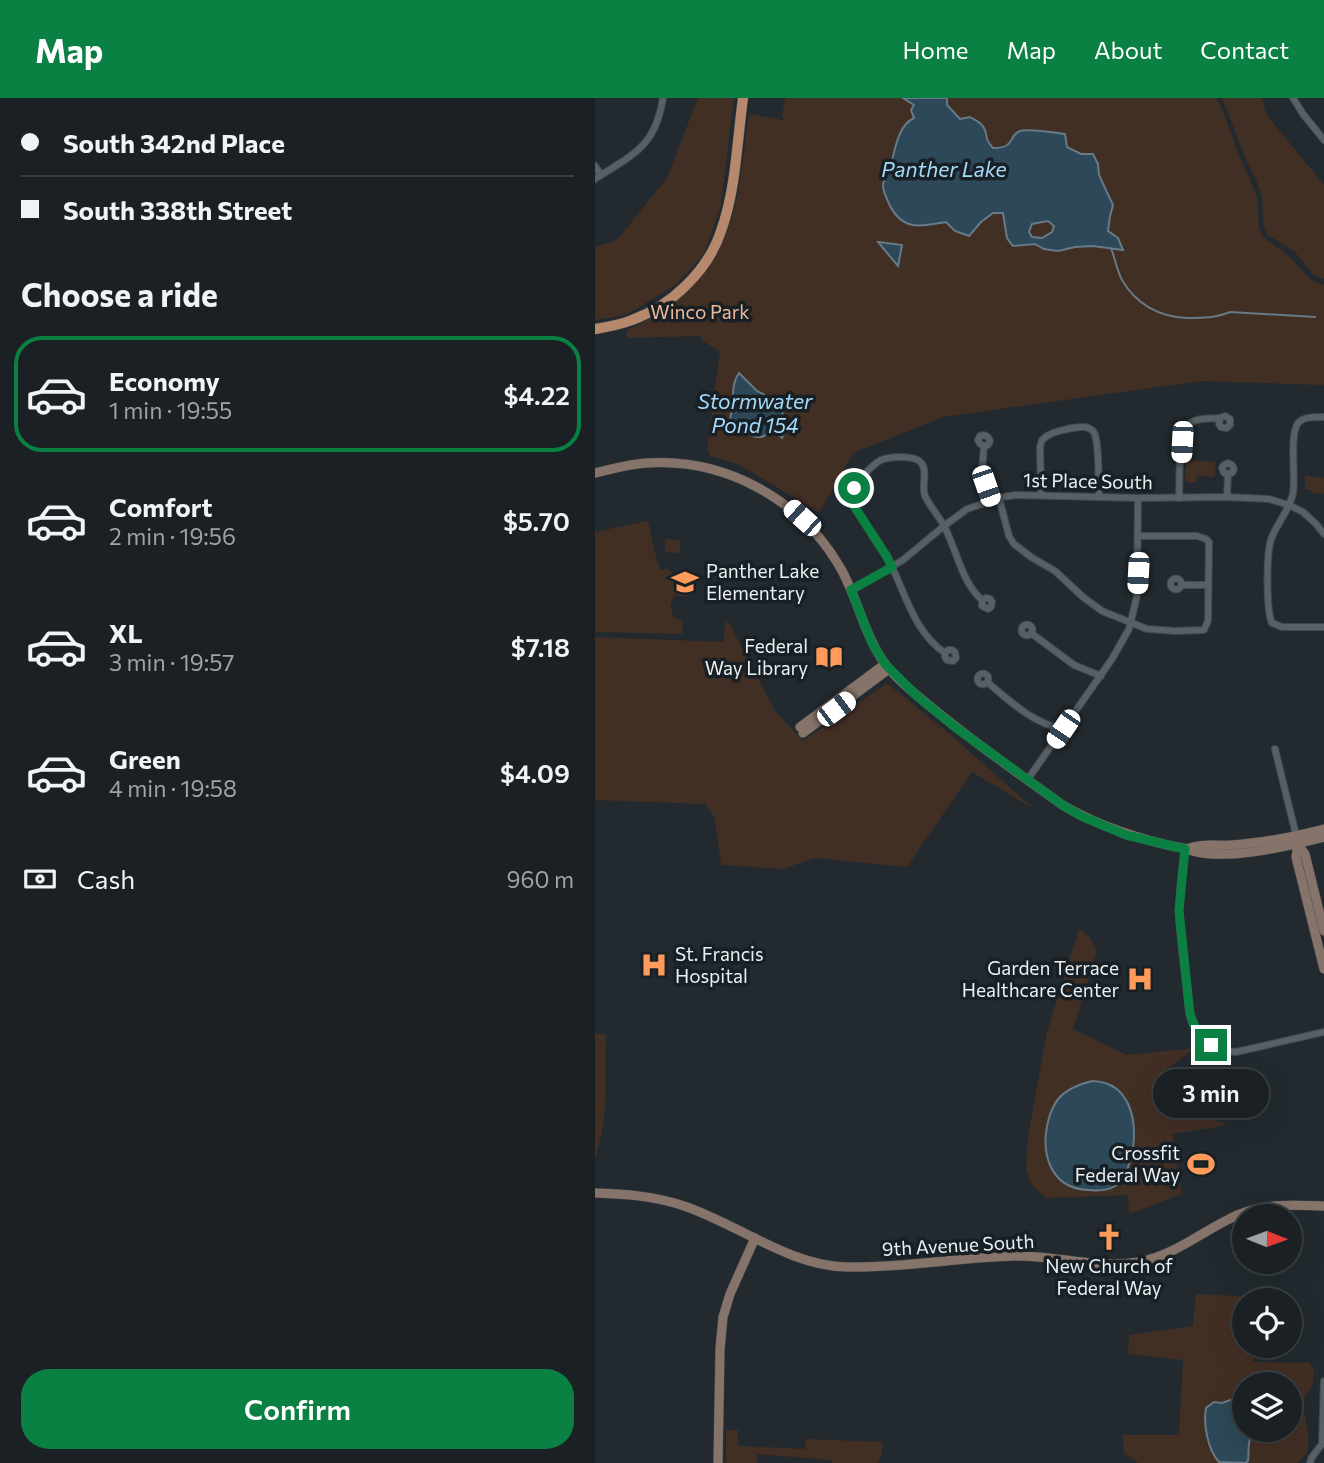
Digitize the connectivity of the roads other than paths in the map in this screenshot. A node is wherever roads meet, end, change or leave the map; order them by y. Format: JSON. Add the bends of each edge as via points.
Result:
{"nodes":[{"id":1,"x":663,"y":98,"type":"edge"},
{"id":2,"x":743,"y":98,"type":"edge"},
{"id":3,"x":1293,"y":98,"type":"edge"},
{"id":4,"x":1324,"y":126,"type":"edge"},
{"id":5,"x":1317,"y":131,"type":"junction"},
{"id":6,"x":1324,"y":140,"type":"edge"},
{"id":7,"x":595,"y":166,"type":"edge"},
{"id":8,"x":598,"y":177,"type":"edge"},
{"id":9,"x":595,"y":329,"type":"edge"},
{"id":10,"x":1324,"y":417,"type":"edge"},
{"id":11,"x":1220,"y":419,"type":"dead end"},
{"id":12,"x":984,"y":446,"type":"dead end"},
{"id":13,"x":595,"y":473,"type":"edge"},
{"id":14,"x":1228,"y":474,"type":"dead end"},
{"id":15,"x":1041,"y":494,"type":"junction"},
{"id":16,"x":1099,"y":496,"type":"junction"},
{"id":17,"x":1227,"y":497,"type":"junction"},
{"id":18,"x":999,"y":498,"type":"junction"},
{"id":19,"x":1138,"y":498,"type":"junction"},
{"id":20,"x":1179,"y":498,"type":"junction"},
{"id":21,"x":991,"y":500,"type":"junction"},
{"id":22,"x":1289,"y":505,"type":"junction"},
{"id":23,"x":944,"y":526,"type":"junction"},
{"id":24,"x":1324,"y":534,"type":"edge"},
{"id":25,"x":1138,"y":536,"type":"junction"},
{"id":26,"x":892,"y":567,"type":"junction"},
{"id":27,"x":1181,"y":584,"type":"dead end"},
{"id":28,"x":1209,"y":585,"type":"junction"},
{"id":29,"x":851,"y":590,"type":"junction"},
{"id":30,"x":982,"y":600,"type":"dead end"},
{"id":31,"x":1131,"y":623,"type":"junction"},
{"id":32,"x":1324,"y":627,"type":"edge"},
{"id":33,"x":1031,"y":633,"type":"dead end"},
{"id":34,"x":945,"y":653,"type":"dead end"},
{"id":35,"x":887,"y":667,"type":"junction"},
{"id":36,"x":1101,"y":676,"type":"junction"},
{"id":37,"x":987,"y":682,"type":"dead end"},
{"id":38,"x":1063,"y":729,"type":"junction"},
{"id":39,"x":801,"y":730,"type":"dead end"},
{"id":40,"x":1275,"y":749,"type":"dead end"},
{"id":41,"x":1028,"y":779,"type":"junction"},
{"id":42,"x":1324,"y":829,"type":"edge"},
{"id":43,"x":1324,"y":837,"type":"edge"},
{"id":44,"x":1297,"y":840,"type":"junction"},
{"id":45,"x":1186,"y":849,"type":"junction"},
{"id":46,"x":1324,"y":931,"type":"edge"},
{"id":47,"x":1324,"y":969,"type":"edge"},
{"id":48,"x":1324,"y":1032,"type":"edge"},
{"id":49,"x":595,"y":1193,"type":"edge"},
{"id":50,"x":1324,"y":1206,"type":"edge"},
{"id":51,"x":754,"y":1238,"type":"junction"},
{"id":52,"x":1324,"y":1381,"type":"edge"},
{"id":53,"x":1324,"y":1411,"type":"edge"},
{"id":54,"x":718,"y":1463,"type":"edge"},
{"id":55,"x":1310,"y":1463,"type":"edge"}],
"edges":[{"from":1,"to":8,"type":"street","via":[[653,130],[638,152]]},
{"from":2,"to":9,"type":"main road","via":[[728,207],[708,258],[687,285],[655,310]]},
{"from":3,"to":5,"type":"street"},
{"from":4,"to":5,"type":"street"},
{"from":5,"to":6,"type":"street"},
{"from":7,"to":8,"type":"street"},
{"from":10,"to":22,"type":"street","via":[[1304,419],[1297,425]]},
{"from":11,"to":20,"type":"street","via":[[1200,419],[1187,426]]},
{"from":12,"to":21,"type":"street","via":[[982,471]]},
{"from":13,"to":29,"type":"main road","via":[[629,465],[692,465],[759,488],[802,518],[824,542]]},
{"from":14,"to":17,"type":"street"},
{"from":15,"to":16,"type":"street","name":"1st Place South"},
{"from":15,"to":16,"type":"street","via":[[1042,440],[1053,432],[1087,427],[1097,444]]},
{"from":15,"to":18,"type":"street","name":"1st Place South"},
{"from":16,"to":19,"type":"street","name":"1st Place South"},
{"from":17,"to":20,"type":"street","name":"1st Place South"},
{"from":17,"to":22,"type":"street","name":"1st Place South"},
{"from":18,"to":21,"type":"street","name":"1st Place South"},
{"from":18,"to":31,"type":"street","via":[[1017,548],[1055,571],[1102,611]]},
{"from":19,"to":20,"type":"street","name":"1st Place South"},
{"from":19,"to":25,"type":"street"},
{"from":21,"to":23,"type":"street","name":"1st Place South","via":[[967,509]]},
{"from":22,"to":24,"type":"street","name":"1st Place South","via":[[1303,512]]},
{"from":22,"to":32,"type":"street","via":[[1269,544],[1269,612],[1273,624],[1283,627]]},
{"from":23,"to":26,"type":"street","name":"1st Place South"},
{"from":23,"to":26,"type":"street","via":[[925,496],[919,461],[877,462],[854,488],[852,500]]},
{"from":23,"to":30,"type":"street","via":[[967,580]]},
{"from":25,"to":28,"type":"street","via":[[1206,539]]},
{"from":25,"to":31,"type":"street","via":[[1137,596]]},
{"from":26,"to":29,"type":"street","name":"1st Place South"},
{"from":26,"to":34,"type":"street","via":[[917,621]]},
{"from":27,"to":28,"type":"street"},
{"from":28,"to":31,"type":"street","via":[[1204,630],[1156,631]]},
{"from":29,"to":35,"type":"main road"},
{"from":31,"to":36,"type":"street"},
{"from":33,"to":36,"type":"street","via":[[1074,665]]},
{"from":35,"to":39,"type":"main road"},
{"from":35,"to":41,"type":"main road","via":[[955,727]]},
{"from":36,"to":38,"type":"street"},
{"from":37,"to":38,"type":"street","via":[[1027,714]]},
{"from":38,"to":41,"type":"street"},
{"from":40,"to":44,"type":"street"},
{"from":41,"to":45,"type":"main road","via":[[1100,825]]},
{"from":42,"to":44,"type":"main road"},
{"from":43,"to":44,"type":"main road"},
{"from":44,"to":45,"type":"main road"},
{"from":44,"to":46,"type":"main road","via":[[1305,854]]},
{"from":44,"to":47,"type":"main road","via":[[1296,857]]},
{"from":45,"to":48,"type":"street","via":[[1179,911],[1190,1014],[1197,1032],[1211,1045],[1236,1052]]},
{"from":49,"to":51,"type":"main road","name":"9th Avenue South","via":[[671,1202]]},
{"from":50,"to":51,"type":"main road","name":"9th Avenue South","via":[[1278,1205],[1251,1210],[1162,1255],[1124,1264],[1019,1256],[846,1267],[813,1262]]},
{"from":51,"to":54,"type":"main road","via":[[723,1317]]},
{"from":52,"to":53,"type":"street"},
{"from":53,"to":55,"type":"street","via":[[1322,1444]]}]}
